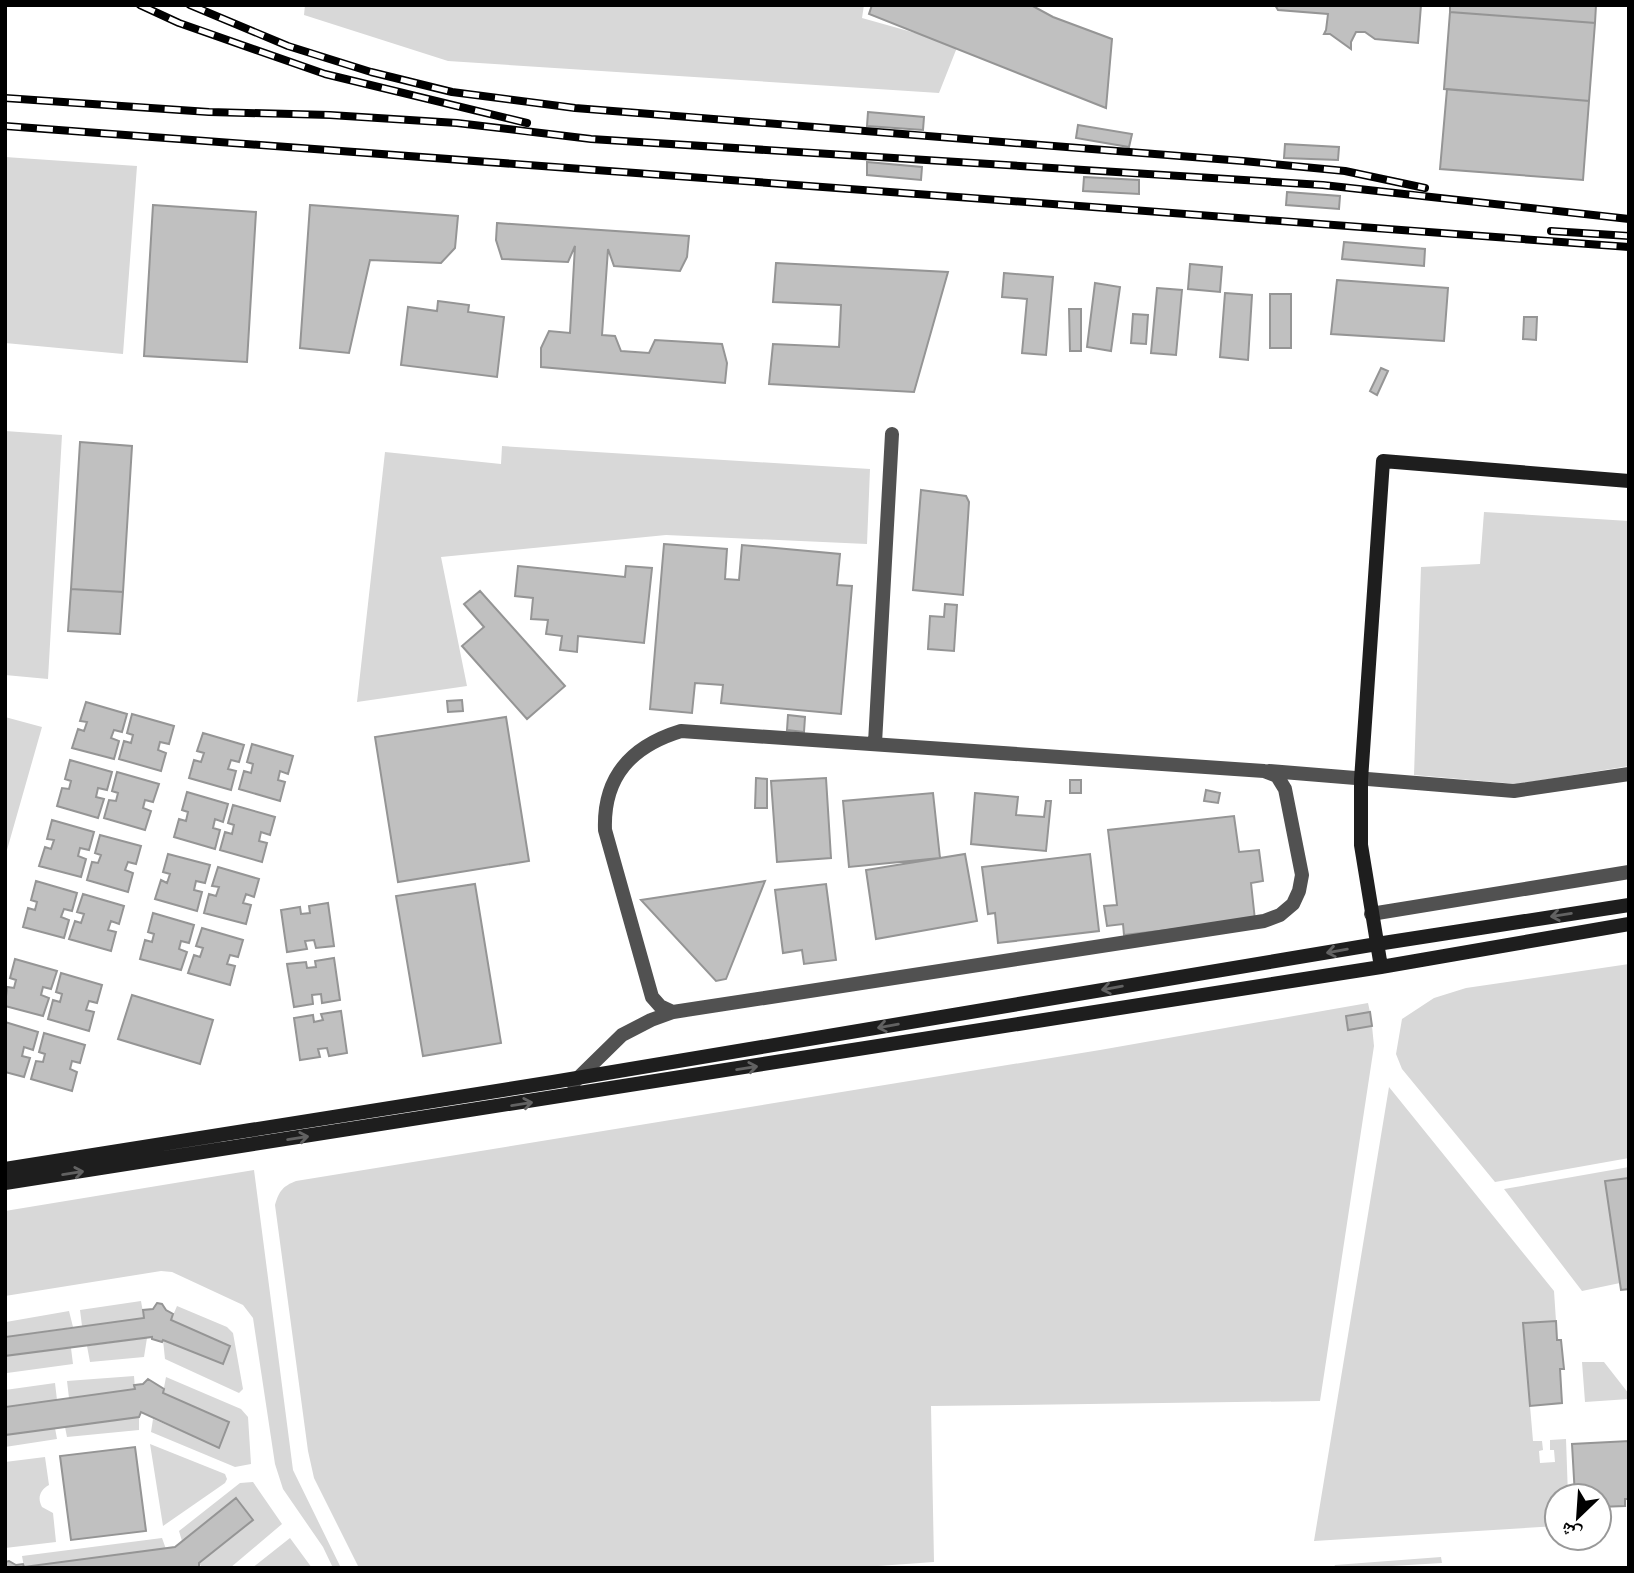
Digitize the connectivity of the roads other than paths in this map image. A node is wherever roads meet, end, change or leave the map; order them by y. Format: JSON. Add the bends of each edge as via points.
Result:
{"nodes":[{"id":1,"x":892,"y":434,"type":"dead end"},
{"id":2,"x":1629,"y":481,"type":"edge"},
{"id":3,"x":875,"y":743,"type":"junction"},
{"id":4,"x":1264,"y":771,"type":"junction"},
{"id":5,"x":1629,"y":774,"type":"edge"},
{"id":6,"x":1361,"y":780,"type":"junction"},
{"id":7,"x":1629,"y":872,"type":"edge"},
{"id":8,"x":1629,"y":905,"type":"edge"},
{"id":9,"x":1371,"y":914,"type":"junction"},
{"id":10,"x":1629,"y":924,"type":"edge"},
{"id":11,"x":1377,"y":944,"type":"junction"},
{"id":12,"x":1381,"y":967,"type":"junction"},
{"id":13,"x":673,"y":1012,"type":"junction"},
{"id":14,"x":578,"y":1078,"type":"junction"},
{"id":15,"x":557,"y":1098,"type":"junction"},
{"id":16,"x":5,"y":1169,"type":"edge"},
{"id":17,"x":5,"y":1183,"type":"edge"}],
"edges":[{"from":1,"to":3,"type":"street"},
{"from":2,"to":6,"type":"main road","via":[[1383,461]]},
{"from":3,"to":4,"type":"street"},
{"from":3,"to":13,"type":"street","via":[[681,731],[638,750],[620,771],[609,791],[606,830],[652,997]]},
{"from":4,"to":6,"type":"street"},
{"from":4,"to":13,"type":"street","via":[[1277,776],[1284,789],[1302,875],[1293,904],[1280,915]]},
{"from":5,"to":6,"type":"street","via":[[1514,791]]},
{"from":6,"to":9,"type":"main road","via":[[1361,845]]},
{"from":7,"to":9,"type":"street"},
{"from":8,"to":11,"type":"main road","one_way":true},
{"from":9,"to":11,"type":"main road"},
{"from":10,"to":12,"type":"main road"},
{"from":11,"to":12,"type":"main road"},
{"from":11,"to":14,"type":"main road","one_way":true},
{"from":15,"to":12,"type":"main road","one_way":true},
{"from":13,"to":14,"type":"street","via":[[622,1035]]},
{"from":14,"to":15,"type":"street"},
{"from":14,"to":16,"type":"main road"},
{"from":17,"to":15,"type":"main road","one_way":true}]}
